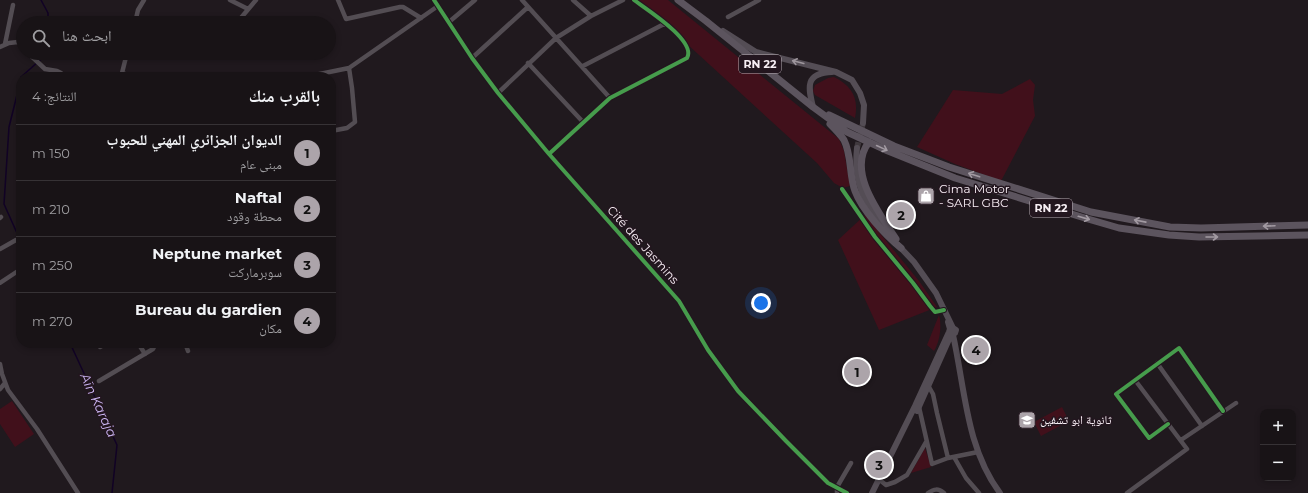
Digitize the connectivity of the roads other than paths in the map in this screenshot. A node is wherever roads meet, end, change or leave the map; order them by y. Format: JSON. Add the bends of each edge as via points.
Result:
{"nodes":[{"id":1,"x":144,"y":0,"type":"edge"},
{"id":2,"x":230,"y":0,"type":"edge"},
{"id":3,"x":256,"y":0,"type":"edge"},
{"id":4,"x":338,"y":0,"type":"edge"},
{"id":5,"x":434,"y":0,"type":"edge"},
{"id":6,"x":475,"y":0,"type":"edge"},
{"id":7,"x":522,"y":0,"type":"edge"},
{"id":8,"x":573,"y":0,"type":"edge"},
{"id":9,"x":623,"y":0,"type":"edge"},
{"id":10,"x":634,"y":0,"type":"edge"},
{"id":11,"x":678,"y":0,"type":"edge"},
{"id":12,"x":759,"y":0,"type":"edge"},
{"id":13,"x":13,"y":5,"type":"dead end"},
{"id":14,"x":438,"y":6,"type":"junction"},
{"id":15,"x":528,"y":7,"type":"junction"},
{"id":16,"x":248,"y":9,"type":"junction"},
{"id":17,"x":137,"y":16,"type":"edge"},
{"id":18,"x":242,"y":16,"type":"edge"},
{"id":19,"x":591,"y":16,"type":"junction"},
{"id":20,"x":728,"y":17,"type":"dead end"},
{"id":21,"x":421,"y":18,"type":"junction"},
{"id":22,"x":706,"y":21,"type":"junction"},
{"id":23,"x":449,"y":22,"type":"junction"},
{"id":24,"x":666,"y":23,"type":"junction"},
{"id":25,"x":556,"y":38,"type":"junction"},
{"id":26,"x":16,"y":42,"type":"edge"},
{"id":27,"x":5,"y":44,"type":"junction"},
{"id":28,"x":0,"y":47,"type":"edge"},
{"id":29,"x":472,"y":58,"type":"junction"},
{"id":30,"x":35,"y":60,"type":"edge"},
{"id":31,"x":125,"y":60,"type":"edge"},
{"id":32,"x":528,"y":63,"type":"junction"},
{"id":33,"x":582,"y":66,"type":"junction"},
{"id":34,"x":349,"y":68,"type":"junction"},
{"id":35,"x":58,"y":72,"type":"edge"},
{"id":36,"x":123,"y":72,"type":"edge"},
{"id":37,"x":334,"y":72,"type":"edge"},
{"id":38,"x":836,"y":72,"type":"junction"},
{"id":39,"x":498,"y":93,"type":"junction"},
{"id":40,"x":610,"y":98,"type":"junction"},
{"id":41,"x":813,"y":107,"type":"junction"},
{"id":42,"x":583,"y":122,"type":"junction"},
{"id":43,"x":863,"y":123,"type":"tunnel mouth"},
{"id":44,"x":336,"y":130,"type":"edge"},
{"id":45,"x":869,"y":142,"type":"junction"},
{"id":46,"x":857,"y":148,"type":"tunnel mouth"},
{"id":47,"x":549,"y":154,"type":"junction"},
{"id":48,"x":842,"y":189,"type":"dead end"},
{"id":49,"x":1308,"y":225,"type":"edge"},
{"id":50,"x":1308,"y":235,"type":"edge"},
{"id":51,"x":1278,"y":236,"type":"junction"},
{"id":52,"x":1308,"y":238,"type":"edge"},
{"id":53,"x":16,"y":240,"type":"dead end"},
{"id":54,"x":901,"y":248,"type":"junction"},
{"id":55,"x":0,"y":249,"type":"edge"},
{"id":56,"x":16,"y":272,"type":"edge"},
{"id":57,"x":0,"y":282,"type":"edge"},
{"id":58,"x":944,"y":310,"type":"junction"},
{"id":59,"x":951,"y":332,"type":"junction"},
{"id":60,"x":141,"y":348,"type":"edge"},
{"id":61,"x":154,"y":348,"type":"edge"},
{"id":62,"x":187,"y":348,"type":"edge"},
{"id":63,"x":188,"y":351,"type":"dead end"},
{"id":64,"x":145,"y":354,"type":"junction"},
{"id":65,"x":1157,"y":363,"type":"junction"},
{"id":66,"x":0,"y":364,"type":"edge"},
{"id":67,"x":1135,"y":380,"type":"junction"},
{"id":68,"x":99,"y":381,"type":"dead end"},
{"id":69,"x":5,"y":383,"type":"junction"},
{"id":70,"x":929,"y":387,"type":"junction"},
{"id":71,"x":0,"y":389,"type":"edge"},
{"id":72,"x":1236,"y":403,"type":"dead end"},
{"id":73,"x":919,"y":407,"type":"junction"},
{"id":74,"x":1223,"y":411,"type":"junction"},
{"id":75,"x":1168,"y":424,"type":"junction"},
{"id":76,"x":1202,"y":426,"type":"junction"},
{"id":77,"x":1181,"y":440,"type":"junction"},
{"id":78,"x":926,"y":442,"type":"junction"},
{"id":79,"x":978,"y":452,"type":"junction"},
{"id":80,"x":954,"y":457,"type":"junction"},
{"id":81,"x":948,"y":458,"type":"junction"},
{"id":82,"x":851,"y":463,"type":"dead end"},
{"id":83,"x":882,"y":481,"type":"junction"},
{"id":84,"x":837,"y":487,"type":"junction"},
{"id":85,"x":78,"y":493,"type":"edge"},
{"id":86,"x":837,"y":493,"type":"edge"},
{"id":87,"x":847,"y":493,"type":"edge"},
{"id":88,"x":872,"y":493,"type":"edge"},
{"id":89,"x":877,"y":493,"type":"edge"},
{"id":90,"x":928,"y":493,"type":"edge"},
{"id":91,"x":944,"y":493,"type":"edge"},
{"id":92,"x":979,"y":493,"type":"edge"},
{"id":93,"x":1000,"y":493,"type":"edge"},
{"id":94,"x":1127,"y":493,"type":"edge"}],
"edges":[{"from":1,"to":17,"type":"street"},
{"from":2,"to":16,"type":"street"},
{"from":3,"to":16,"type":"street"},
{"from":4,"to":21,"type":"street","via":[[346,19],[400,6]]},
{"from":5,"to":14,"type":"street","name":"Cité des Jasmins"},
{"from":6,"to":23,"type":"street"},
{"from":7,"to":15,"type":"street"},
{"from":8,"to":19,"type":"street"},
{"from":9,"to":19,"type":"street"},
{"from":10,"to":24,"type":"street"},
{"from":11,"to":22,"type":"main road","number":"RN 22"},
{"from":12,"to":20,"type":"street"},
{"from":13,"to":27,"type":"street"},
{"from":14,"to":21,"type":"street"},
{"from":14,"to":23,"type":"street","name":"Cité des Jasmins"},
{"from":15,"to":25,"type":"street"},
{"from":15,"to":29,"type":"street"},
{"from":16,"to":18,"type":"street"},
{"from":19,"to":25,"type":"street"},
{"from":21,"to":34,"type":"street"},
{"from":38,"to":22,"type":"main road","one_way":true,"via":[[756,52]]},
{"from":22,"to":41,"type":"main road","number":"RN 22"},
{"from":23,"to":29,"type":"street","name":"Cité des Jasmins"},
{"from":24,"to":33,"type":"street"},
{"from":24,"to":40,"type":"street","via":[[682,38],[688,52],[687,58]]},
{"from":25,"to":32,"type":"street"},
{"from":25,"to":33,"type":"street"},
{"from":26,"to":27,"type":"street"},
{"from":27,"to":28,"type":"street"},
{"from":29,"to":39,"type":"street","name":"Cité des Jasmins"},
{"from":30,"to":35,"type":"street","via":[[45,69]]},
{"from":31,"to":36,"type":"street"},
{"from":32,"to":39,"type":"street"},
{"from":32,"to":42,"type":"street"},
{"from":33,"to":40,"type":"street"},
{"from":34,"to":37,"type":"street"},
{"from":34,"to":44,"type":"street","via":[[355,122],[347,128]]},
{"from":38,"to":41,"type":"main road","via":[[820,74],[812,80],[809,91]]},
{"from":38,"to":43,"type":"main road","via":[[852,80],[860,93],[864,105]]},
{"from":39,"to":47,"type":"street","name":"Cité des Jasmins"},
{"from":40,"to":42,"type":"street"},
{"from":41,"to":45,"type":"main road","number":"RN 22","via":[[847,132]]},
{"from":49,"to":41,"type":"main road","number":"RN 22","one_way":true,"via":[[1170,227],[1091,212],[949,167],[894,146]]},
{"from":41,"to":54,"type":"main road","via":[[844,140],[854,189],[862,205],[891,240]]},
{"from":42,"to":47,"type":"street"},
{"from":45,"to":51,"type":"main road","number":"RN 22","one_way":true,"via":[[955,178],[1119,228],[1199,237]]},
{"from":45,"to":54,"type":"main road","via":[[864,149],[861,162],[866,187],[871,200]]},
{"from":46,"to":54,"type":"main road","via":[[857,177],[864,197]]},
{"from":47,"to":84,"type":"street","name":"Cité des Jasmins","via":[[679,301],[708,350],[738,391],[828,483]]},
{"from":48,"to":58,"type":"street","via":[[875,237],[935,312]]},
{"from":50,"to":51,"type":"main road","number":"RN 22"},
{"from":51,"to":52,"type":"main road"},
{"from":53,"to":55,"type":"street"},
{"from":54,"to":58,"type":"main road","via":[[927,280]]},
{"from":56,"to":57,"type":"street"},
{"from":58,"to":59,"type":"main road"},
{"from":59,"to":70,"type":"main road"},
{"from":59,"to":79,"type":"main road"},
{"from":59,"to":88,"type":"main road"},
{"from":60,"to":64,"type":"street"},
{"from":61,"to":64,"type":"street"},
{"from":62,"to":63,"type":"street"},
{"from":64,"to":68,"type":"street"},
{"from":65,"to":67,"type":"street"},
{"from":65,"to":74,"type":"street","via":[[1179,348]]},
{"from":65,"to":76,"type":"street"},
{"from":66,"to":69,"type":"street"},
{"from":67,"to":75,"type":"street"},
{"from":67,"to":75,"type":"street","via":[[1116,394],[1149,438]]},
{"from":69,"to":71,"type":"street"},
{"from":69,"to":85,"type":"street"},
{"from":70,"to":73,"type":"main road"},
{"from":70,"to":81,"type":"street","via":[[933,394]]},
{"from":72,"to":74,"type":"street"},
{"from":73,"to":78,"type":"street"},
{"from":73,"to":83,"type":"main road"},
{"from":74,"to":76,"type":"street"},
{"from":75,"to":77,"type":"street"},
{"from":76,"to":77,"type":"street"},
{"from":77,"to":94,"type":"street","via":[[1187,449]]},
{"from":78,"to":81,"type":"street","via":[[932,464]]},
{"from":78,"to":83,"type":"street","via":[[907,475],[886,485]]},
{"from":79,"to":80,"type":"street"},
{"from":79,"to":93,"type":"main road"},
{"from":80,"to":81,"type":"street"},
{"from":80,"to":92,"type":"street","via":[[966,478]]},
{"from":82,"to":84,"type":"street"},
{"from":83,"to":89,"type":"main road"},
{"from":84,"to":86,"type":"street"},
{"from":84,"to":87,"type":"street","name":"Cité des Jasmins"},
{"from":90,"to":91,"type":"street","via":[[937,489]]}]}
